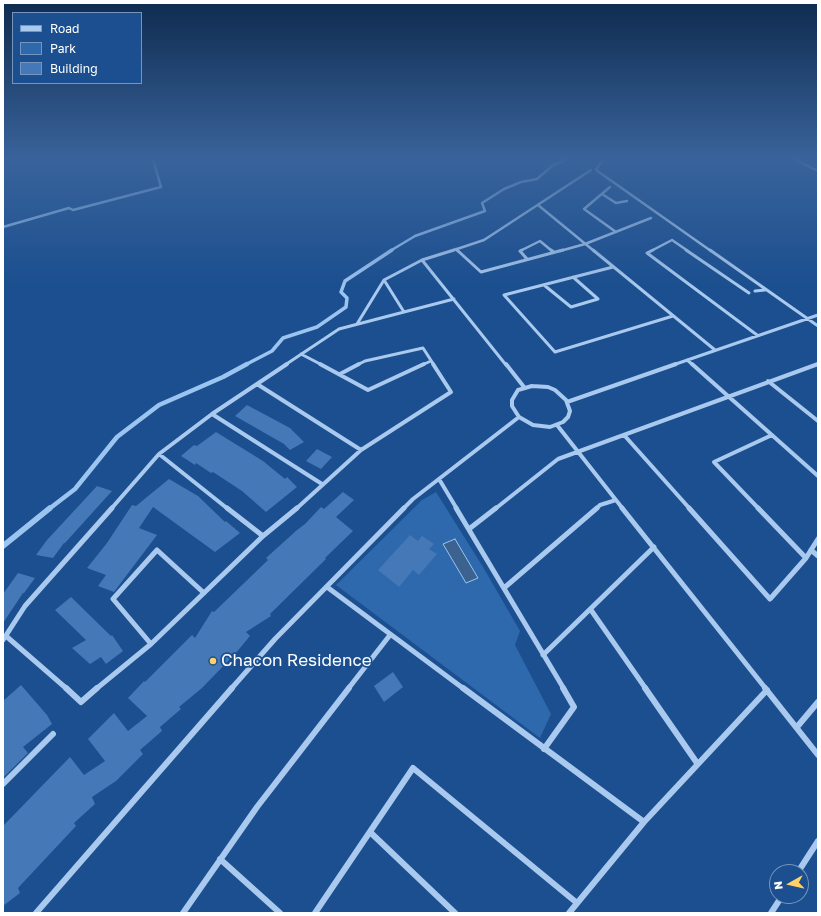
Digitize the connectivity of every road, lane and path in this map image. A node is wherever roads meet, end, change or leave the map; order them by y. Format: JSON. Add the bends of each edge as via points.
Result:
{"nodes":[{"id":1,"x":543,"y":202,"type":"edge"},
{"id":2,"x":593,"y":202,"type":"edge"},
{"id":3,"x":642,"y":202,"type":"edge"},
{"id":4,"x":538,"y":205,"type":"junction"},
{"id":5,"x":651,"y":218,"type":"dead end"},
{"id":6,"x":616,"y":232,"type":"junction"},
{"id":7,"x":688,"y":234,"type":"junction"},
{"id":8,"x":682,"y":237,"type":"dead end"},
{"id":9,"x":585,"y":244,"type":"junction"},
{"id":10,"x":456,"y":249,"type":"junction"},
{"id":11,"x":554,"y":252,"type":"junction"},
{"id":12,"x":527,"y":259,"type":"junction"},
{"id":13,"x":422,"y":260,"type":"junction"},
{"id":14,"x":613,"y":267,"type":"junction"},
{"id":15,"x":573,"y":277,"type":"junction"},
{"id":16,"x":384,"y":280,"type":"junction"},
{"id":17,"x":544,"y":285,"type":"junction"},
{"id":18,"x":765,"y":290,"type":"junction"},
{"id":19,"x":755,"y":291,"type":"dead end"},
{"id":20,"x":749,"y":293,"type":"dead end"},
{"id":21,"x":454,"y":299,"type":"junction"},
{"id":22,"x":404,"y":312,"type":"junction"},
{"id":23,"x":818,"y":315,"type":"edge"},
{"id":24,"x":673,"y":316,"type":"junction"},
{"id":25,"x":357,"y":324,"type":"junction"},
{"id":26,"x":818,"y":326,"type":"edge"},
{"id":27,"x":757,"y":335,"type":"junction"},
{"id":28,"x":715,"y":350,"type":"junction"},
{"id":29,"x":301,"y":354,"type":"junction"},
{"id":30,"x":687,"y":360,"type":"junction"},
{"id":31,"x":431,"y":361,"type":"junction"},
{"id":32,"x":818,"y":364,"type":"edge"},
{"id":33,"x":340,"y":374,"type":"junction"},
{"id":34,"x":768,"y":381,"type":"junction"},
{"id":35,"x":257,"y":384,"type":"junction"},
{"id":36,"x":524,"y":387,"type":"junction"},
{"id":37,"x":729,"y":396,"type":"junction"},
{"id":38,"x":567,"y":402,"type":"junction"},
{"id":39,"x":212,"y":414,"type":"junction"},
{"id":40,"x":519,"y":418,"type":"junction"},
{"id":41,"x":818,"y":421,"type":"edge"},
{"id":42,"x":558,"y":425,"type":"junction"},
{"id":43,"x":624,"y":435,"type":"junction"},
{"id":44,"x":772,"y":435,"type":"junction"},
{"id":45,"x":361,"y":450,"type":"junction"},
{"id":46,"x":579,"y":452,"type":"junction"},
{"id":47,"x":159,"y":454,"type":"junction"},
{"id":48,"x":818,"y":476,"type":"edge"},
{"id":49,"x":439,"y":478,"type":"junction"},
{"id":50,"x":322,"y":484,"type":"junction"},
{"id":51,"x":616,"y":500,"type":"junction"},
{"id":52,"x":469,"y":530,"type":"junction"},
{"id":53,"x":263,"y":536,"type":"junction"},
{"id":54,"x":818,"y":539,"type":"edge"},
{"id":55,"x":654,"y":547,"type":"junction"},
{"id":56,"x":811,"y":550,"type":"junction"},
{"id":57,"x":818,"y":556,"type":"edge"},
{"id":58,"x":806,"y":558,"type":"junction"},
{"id":59,"x":326,"y":587,"type":"junction"},
{"id":60,"x":504,"y":588,"type":"junction"},
{"id":61,"x":204,"y":593,"type":"junction"},
{"id":62,"x":591,"y":610,"type":"junction"},
{"id":63,"x":390,"y":635,"type":"junction"},
{"id":64,"x":4,"y":638,"type":"edge"},
{"id":65,"x":151,"y":644,"type":"junction"},
{"id":66,"x":543,"y":655,"type":"junction"},
{"id":67,"x":767,"y":690,"type":"junction"},
{"id":68,"x":818,"y":702,"type":"edge"},
{"id":69,"x":797,"y":727,"type":"junction"},
{"id":70,"x":52,"y":734,"type":"dead end"},
{"id":71,"x":544,"y":748,"type":"junction"},
{"id":72,"x":818,"y":755,"type":"edge"},
{"id":73,"x":697,"y":763,"type":"junction"},
{"id":74,"x":3,"y":784,"type":"edge"},
{"id":75,"x":644,"y":822,"type":"junction"},
{"id":76,"x":370,"y":832,"type":"junction"},
{"id":77,"x":818,"y":841,"type":"edge"},
{"id":78,"x":220,"y":859,"type":"junction"},
{"id":79,"x":803,"y":864,"type":"edge"},
{"id":80,"x":577,"y":903,"type":"junction"},
{"id":81,"x":777,"y":904,"type":"edge"},
{"id":82,"x":36,"y":913,"type":"edge"},
{"id":83,"x":183,"y":913,"type":"edge"},
{"id":84,"x":280,"y":913,"type":"edge"},
{"id":85,"x":315,"y":913,"type":"edge"},
{"id":86,"x":455,"y":913,"type":"edge"},
{"id":87,"x":569,"y":913,"type":"edge"},
{"id":88,"x":771,"y":913,"type":"edge"}],
"edges":[{"from":1,"to":4,"type":"street"},
{"from":2,"to":6,"type":"street","via":[[584,209]]},
{"from":3,"to":7,"type":"street"},
{"from":4,"to":9,"type":"street"},
{"from":4,"to":10,"type":"street","via":[[484,240]]},
{"from":5,"to":6,"type":"street"},
{"from":6,"to":9,"type":"street"},
{"from":7,"to":8,"type":"street"},
{"from":7,"to":18,"type":"street"},
{"from":9,"to":11,"type":"street"},
{"from":9,"to":14,"type":"street"},
{"from":10,"to":12,"type":"street","via":[[481,272]]},
{"from":10,"to":13,"type":"street"},
{"from":11,"to":12,"type":"street"},
{"from":11,"to":12,"type":"street","via":[[540,241],[520,251]]},
{"from":13,"to":16,"type":"street"},
{"from":13,"to":21,"type":"street"},
{"from":14,"to":15,"type":"street"},
{"from":14,"to":24,"type":"street"},
{"from":15,"to":17,"type":"street"},
{"from":15,"to":17,"type":"street","via":[[598,299],[571,307]]},
{"from":16,"to":22,"type":"street"},
{"from":16,"to":25,"type":"street"},
{"from":17,"to":24,"type":"street","via":[[504,295],[555,352]]},
{"from":18,"to":19,"type":"street"},
{"from":18,"to":26,"type":"street"},
{"from":20,"to":27,"type":"street","via":[[672,240],[647,253]]},
{"from":21,"to":22,"type":"street"},
{"from":21,"to":36,"type":"street"},
{"from":22,"to":25,"type":"street"},
{"from":23,"to":27,"type":"street"},
{"from":24,"to":28,"type":"street"},
{"from":25,"to":29,"type":"street","via":[[339,329]]},
{"from":27,"to":28,"type":"street"},
{"from":28,"to":30,"type":"street"},
{"from":29,"to":33,"type":"street"},
{"from":29,"to":35,"type":"street"},
{"from":30,"to":37,"type":"street"},
{"from":30,"to":38,"type":"street"},
{"from":31,"to":33,"type":"street","via":[[368,390]]},
{"from":31,"to":33,"type":"street","via":[[423,348],[365,360]]},
{"from":31,"to":45,"type":"street","via":[[451,392]]},
{"from":32,"to":34,"type":"street"},
{"from":34,"to":37,"type":"street"},
{"from":34,"to":41,"type":"street"},
{"from":35,"to":39,"type":"street"},
{"from":35,"to":45,"type":"street"},
{"from":36,"to":38,"type":"street","via":[[548,387],[561,394]]},
{"from":36,"to":40,"type":"street","via":[[518,390],[512,400],[512,406]]},
{"from":37,"to":43,"type":"street"},
{"from":37,"to":44,"type":"street"},
{"from":38,"to":42,"type":"street","via":[[570,411],[568,417]]},
{"from":39,"to":47,"type":"street"},
{"from":39,"to":50,"type":"street"},
{"from":40,"to":42,"type":"street","via":[[533,426]]},
{"from":40,"to":49,"type":"street"},
{"from":42,"to":46,"type":"street"},
{"from":43,"to":46,"type":"street"},
{"from":43,"to":58,"type":"street","via":[[770,599]]},
{"from":44,"to":48,"type":"street"},
{"from":44,"to":58,"type":"street","via":[[714,462]]},
{"from":45,"to":50,"type":"street"},
{"from":46,"to":51,"type":"street"},
{"from":46,"to":52,"type":"street","via":[[558,459]]},
{"from":47,"to":53,"type":"street"},
{"from":47,"to":64,"type":"street","via":[[25,606]]},
{"from":49,"to":52,"type":"street"},
{"from":49,"to":59,"type":"street","via":[[412,499]]},
{"from":50,"to":53,"type":"street","via":[[316,492]]},
{"from":51,"to":55,"type":"street"},
{"from":51,"to":60,"type":"street","via":[[600,505]]},
{"from":52,"to":60,"type":"street"},
{"from":53,"to":61,"type":"street"},
{"from":54,"to":56,"type":"street"},
{"from":55,"to":62,"type":"street"},
{"from":55,"to":67,"type":"street"},
{"from":56,"to":57,"type":"street"},
{"from":56,"to":58,"type":"street"},
{"from":59,"to":63,"type":"street"},
{"from":59,"to":82,"type":"street","via":[[275,639]]},
{"from":60,"to":66,"type":"street"},
{"from":61,"to":65,"type":"street"},
{"from":61,"to":65,"type":"street","via":[[157,550],[113,600]]},
{"from":62,"to":66,"type":"street"},
{"from":62,"to":73,"type":"street"},
{"from":63,"to":71,"type":"street"},
{"from":63,"to":78,"type":"street"},
{"from":64,"to":65,"type":"street","via":[[81,702]]},
{"from":66,"to":71,"type":"street","via":[[574,706]]},
{"from":67,"to":69,"type":"street"},
{"from":67,"to":73,"type":"street"},
{"from":68,"to":69,"type":"street"},
{"from":69,"to":72,"type":"street"},
{"from":70,"to":74,"type":"street"},
{"from":71,"to":75,"type":"street"},
{"from":73,"to":75,"type":"street"},
{"from":75,"to":80,"type":"street"},
{"from":76,"to":80,"type":"street","via":[[413,768]]},
{"from":76,"to":85,"type":"street"},
{"from":76,"to":86,"type":"street"},
{"from":77,"to":79,"type":"street"},
{"from":78,"to":83,"type":"street"},
{"from":78,"to":84,"type":"street"},
{"from":80,"to":87,"type":"street"},
{"from":81,"to":88,"type":"street"}]}
